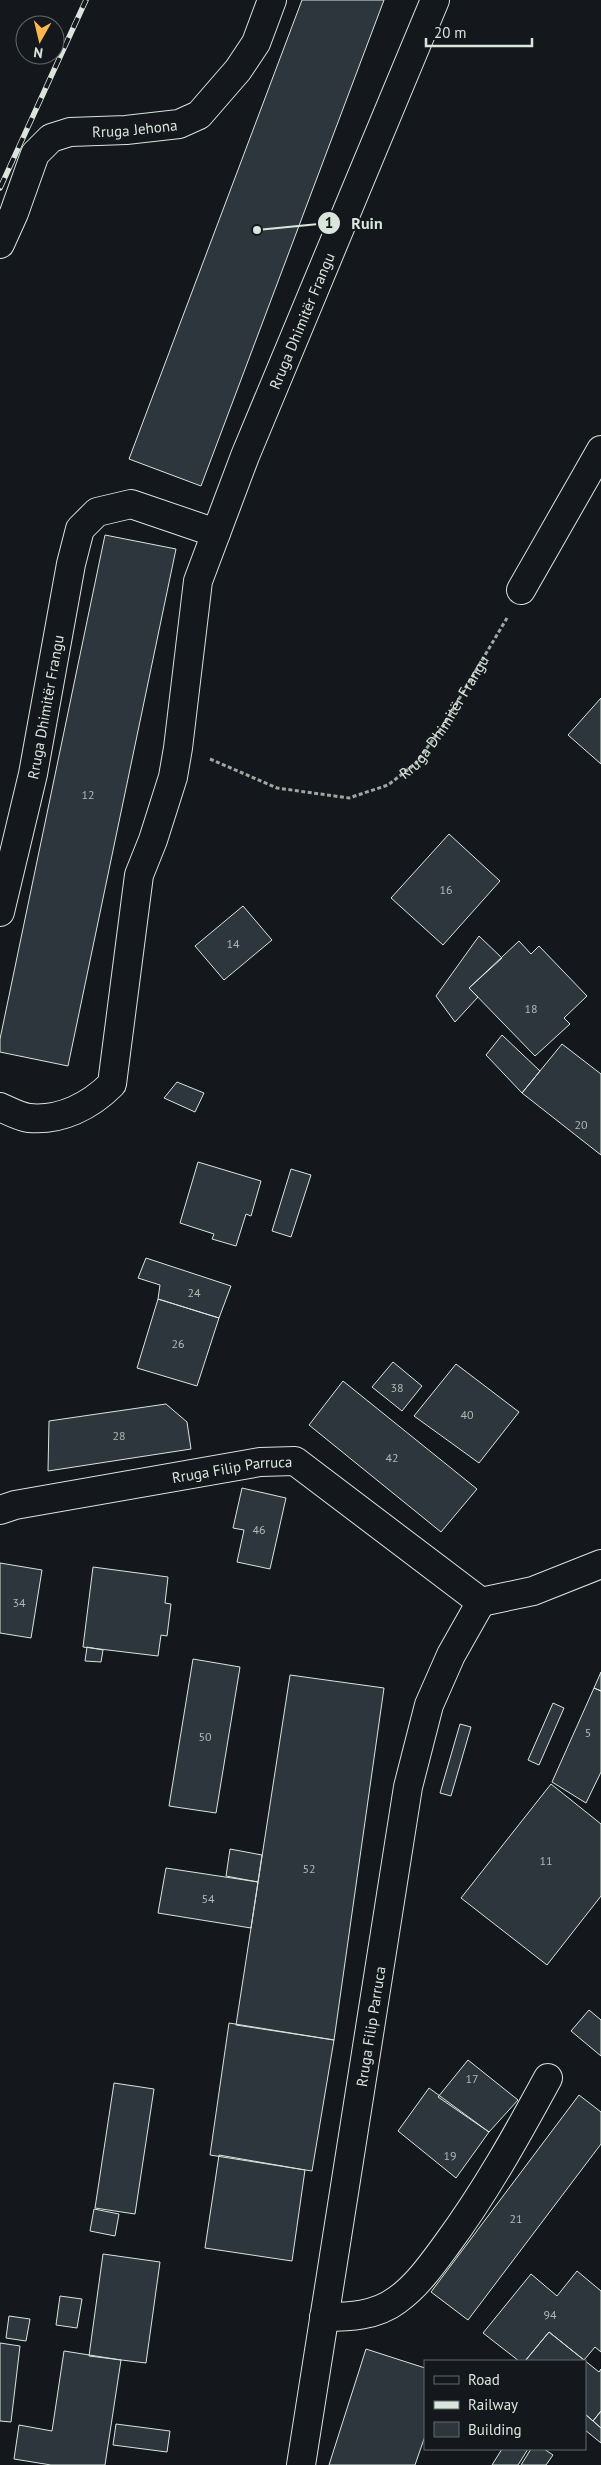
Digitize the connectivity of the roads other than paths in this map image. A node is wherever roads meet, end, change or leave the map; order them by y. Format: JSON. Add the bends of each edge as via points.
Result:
{"nodes":[{"id":1,"x":272,"y":0,"type":"edge"},
{"id":2,"x":435,"y":0,"type":"edge"},
{"id":3,"x":0,"y":244,"type":"edge"},
{"id":4,"x":601,"y":450,"type":"edge"},
{"id":5,"x":216,"y":533,"type":"junction"},
{"id":6,"x":522,"y":590,"type":"road end"},
{"id":7,"x":0,"y":912,"type":"edge"},
{"id":8,"x":0,"y":1107,"type":"edge"},
{"id":9,"x":0,"y":1510,"type":"edge"},
{"id":10,"x":601,"y":1564,"type":"edge"},
{"id":11,"x":481,"y":1602,"type":"junction"},
{"id":12,"x":548,"y":2078,"type":"dead end"},
{"id":13,"x":324,"y":2317,"type":"junction"},
{"id":14,"x":301,"y":2465,"type":"edge"}],
"edges":[{"from":1,"to":3,"type":"street","name":"Rruga Jehona","via":[[256,43],[238,70],[199,115],[179,124],[70,132],[51,138],[34,154]]},
{"from":2,"to":5,"type":"street","name":"Rruga Dhimitër Frangu"},
{"from":4,"to":6,"type":"street"},
{"from":5,"to":7,"type":"street","name":"Rruga Dhimitër Frangu","via":[[130,504],[97,512],[80,529],[33,774]]},
{"from":5,"to":8,"type":"street","name":"Rruga Dhimitër Frangu","via":[[198,581],[178,748],[170,786],[139,875],[112,1084],[79,1109],[53,1116],[28,1118]]},
{"from":9,"to":11,"type":"street","name":"Rruga Filip Parruca","via":[[260,1462],[295,1461]]},
{"from":10,"to":11,"type":"street","via":[[533,1591]]},
{"from":11,"to":13,"type":"street","name":"Rruga Filip Parruca","via":[[428,1705],[408,1787]]},
{"from":12,"to":13,"type":"street","via":[[509,2151],[431,2265],[397,2301],[359,2316]]},
{"from":13,"to":14,"type":"street","name":"Rruga Filip Parruca"}]}
